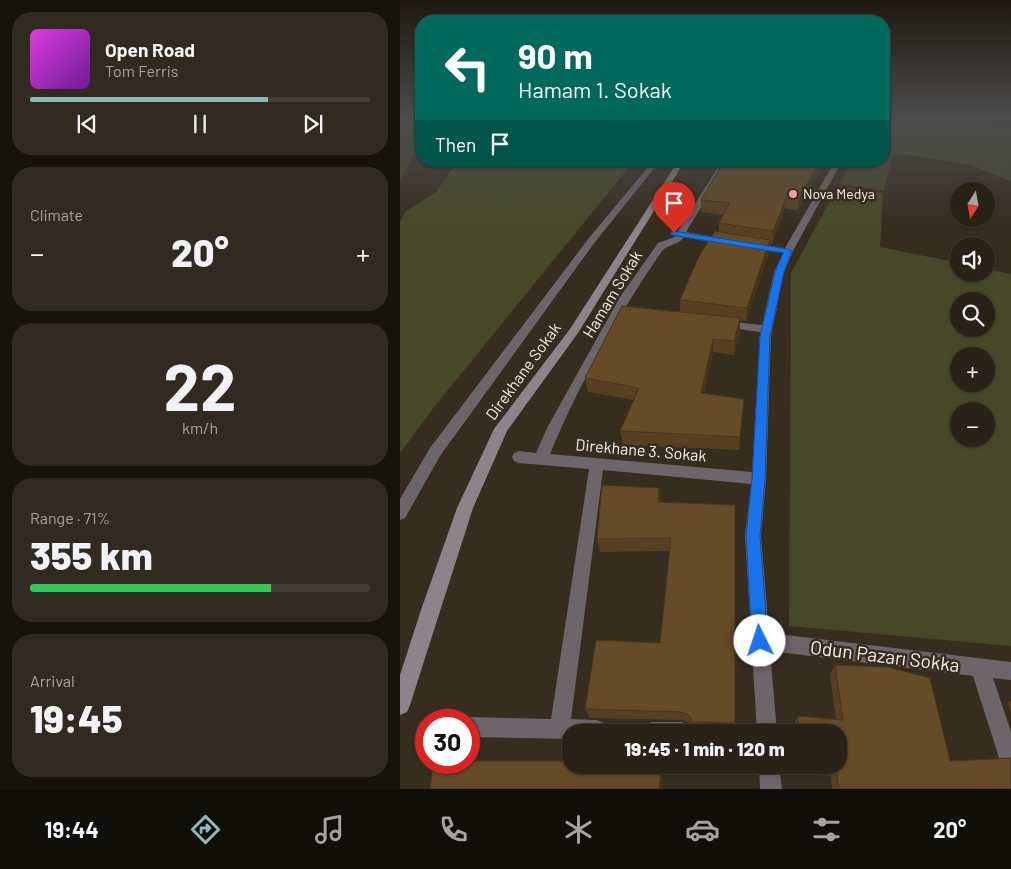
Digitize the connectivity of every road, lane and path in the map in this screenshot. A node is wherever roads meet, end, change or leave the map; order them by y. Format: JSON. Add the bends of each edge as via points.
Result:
{"nodes":[{"id":1,"x":652,"y":167,"type":"edge"},
{"id":2,"x":678,"y":167,"type":"edge"},
{"id":3,"x":722,"y":167,"type":"edge"},
{"id":4,"x":836,"y":167,"type":"edge"},
{"id":5,"x":677,"y":234,"type":"junction"},
{"id":6,"x":788,"y":251,"type":"junction"},
{"id":7,"x":607,"y":309,"type":"dead end"},
{"id":8,"x":623,"y":311,"type":"junction"},
{"id":9,"x":717,"y":323,"type":"edge"},
{"id":10,"x":766,"y":329,"type":"junction"},
{"id":11,"x":519,"y":456,"type":"dead end"},
{"id":12,"x":541,"y":458,"type":"junction"},
{"id":13,"x":598,"y":463,"type":"junction"},
{"id":14,"x":759,"y":479,"type":"junction"},
{"id":15,"x":400,"y":513,"type":"edge"},
{"id":16,"x":760,"y":641,"type":"junction"},
{"id":17,"x":980,"y":667,"type":"junction"},
{"id":18,"x":1011,"y":671,"type":"edge"},
{"id":19,"x":400,"y":705,"type":"edge"},
{"id":20,"x":766,"y":724,"type":"edge"},
{"id":21,"x":480,"y":727,"type":"edge"},
{"id":22,"x":560,"y":729,"type":"joint"},
{"id":23,"x":1011,"y":764,"type":"edge"},
{"id":24,"x":770,"y":774,"type":"edge"},
{"id":25,"x":771,"y":789,"type":"edge"}],
"edges":[{"from":1,"to":15,"type":"street","via":[[592,240],[435,452]]},
{"from":2,"to":19,"type":"street","name":"Direkhane Sokak","via":[[574,331],[501,429],[465,508]]},
{"from":3,"to":5,"type":"street","name":"Hamam Sokak"},
{"from":4,"to":6,"type":"street"},
{"from":5,"to":6,"type":"street"},
{"from":5,"to":8,"type":"street","name":"Hamam Sokak","via":[[673,243],[661,245]]},
{"from":6,"to":10,"type":"street","via":[[779,272]]},
{"from":7,"to":8,"type":"street"},
{"from":8,"to":12,"type":"street","name":"Hamam Sokak","via":[[554,428]]},
{"from":9,"to":10,"type":"street"},
{"from":10,"to":14,"type":"street"},
{"from":11,"to":12,"type":"street","name":"Direkhane 3. Sokak"},
{"from":12,"to":13,"type":"street","name":"Direkhane 3. Sokak"},
{"from":13,"to":14,"type":"street","name":"Direkhane 3. Sokak"},
{"from":13,"to":22,"type":"street"},
{"from":14,"to":16,"type":"street","via":[[753,536]]},
{"from":16,"to":17,"type":"street","name":"Odun Pazarı Sokka"},
{"from":16,"to":20,"type":"street"},
{"from":17,"to":18,"type":"street","name":"Odun Pazarı Sokka"},
{"from":17,"to":23,"type":"street"},
{"from":21,"to":22,"type":"street"},
{"from":24,"to":25,"type":"street"}]}
